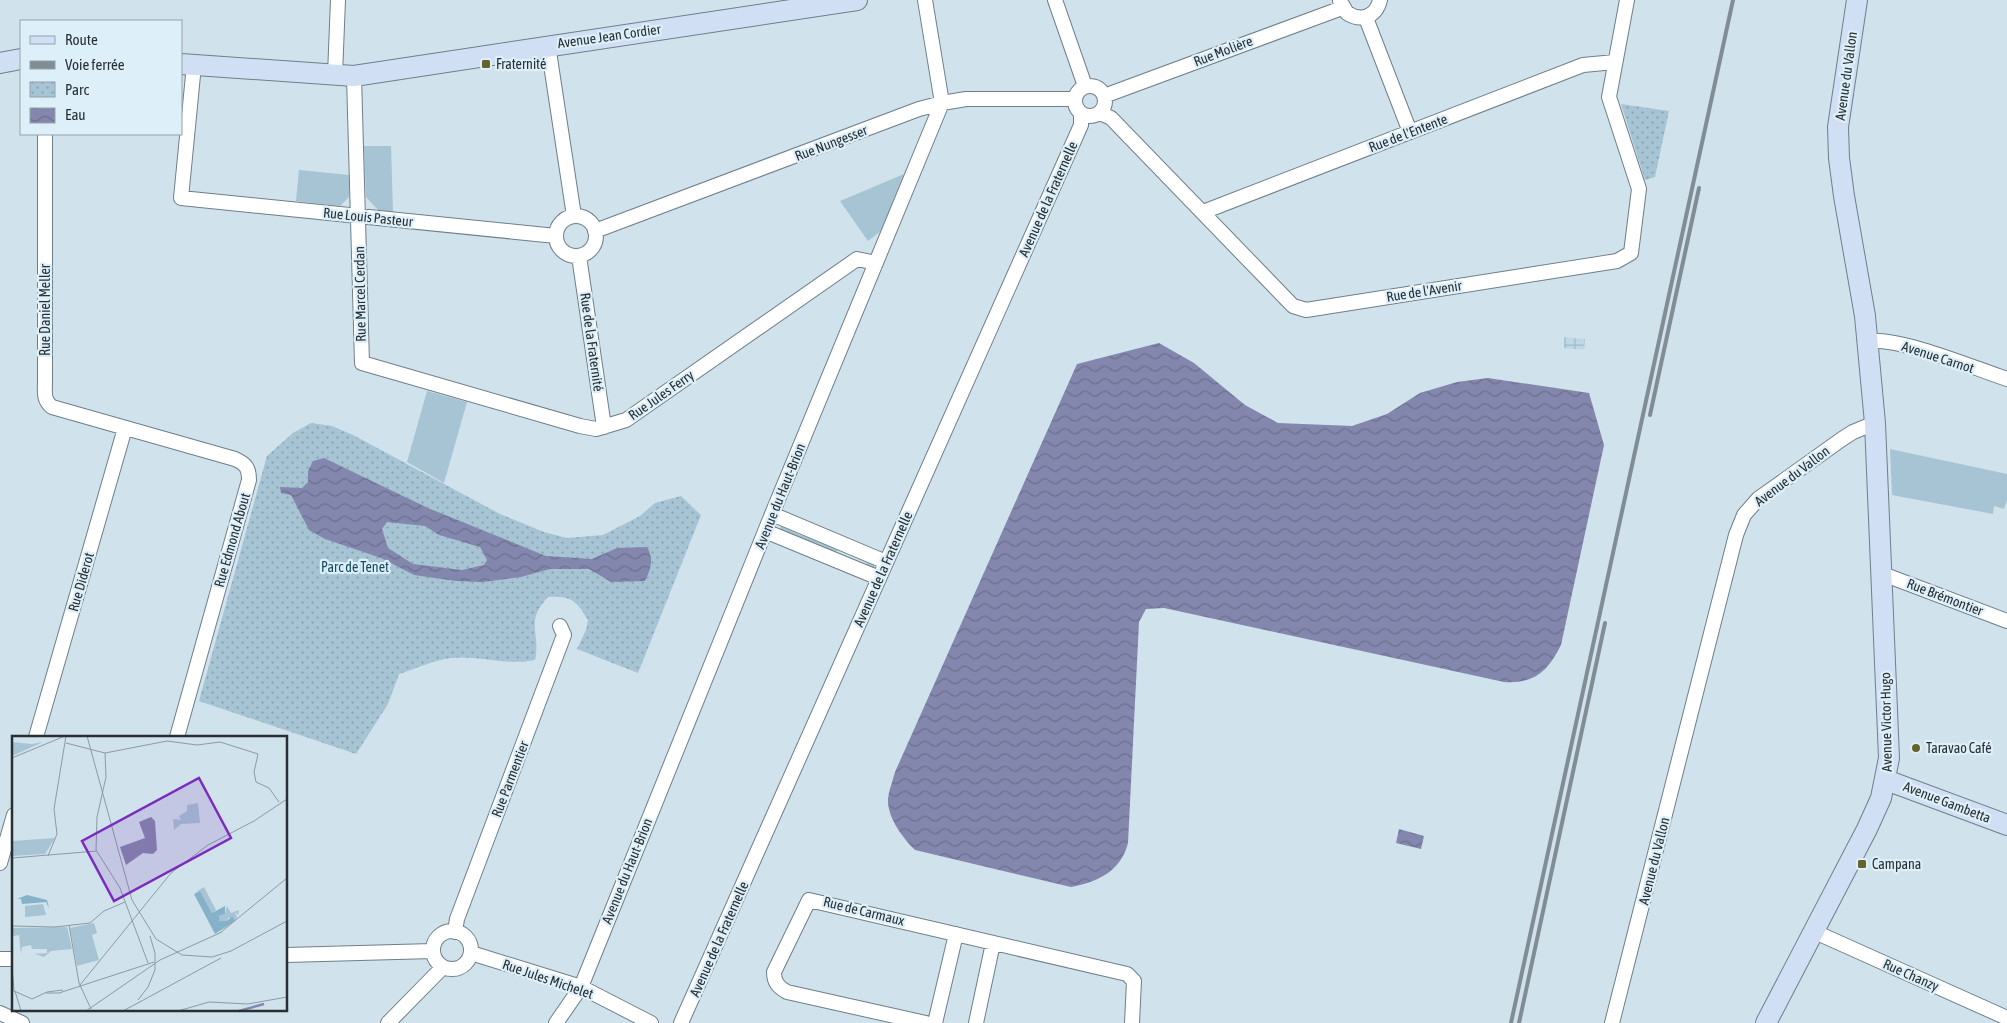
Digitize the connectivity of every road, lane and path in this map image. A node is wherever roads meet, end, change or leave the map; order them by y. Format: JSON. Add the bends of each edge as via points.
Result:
{"nodes":[{"id":1,"x":338,"y":0,"type":"edge"},
{"id":2,"x":857,"y":0,"type":"edge"},
{"id":3,"x":925,"y":0,"type":"edge"},
{"id":4,"x":1055,"y":0,"type":"edge"},
{"id":5,"x":1380,"y":0,"type":"edge"},
{"id":6,"x":1626,"y":0,"type":"edge"},
{"id":7,"x":1857,"y":0,"type":"edge"},
{"id":8,"x":1341,"y":4,"type":"edge"},
{"id":9,"x":1366,"y":18,"type":"junction"},
{"id":10,"x":548,"y":45,"type":"junction"},
{"id":11,"x":20,"y":59,"type":"edge"},
{"id":12,"x":1615,"y":62,"type":"junction"},
{"id":13,"x":0,"y":63,"type":"edge"},
{"id":14,"x":188,"y":64,"type":"edge"},
{"id":15,"x":344,"y":76,"type":"junction"},
{"id":16,"x":1085,"y":86,"type":"junction"},
{"id":17,"x":1104,"y":96,"type":"junction"},
{"id":18,"x":1075,"y":99,"type":"junction"},
{"id":19,"x":942,"y":103,"type":"junction"},
{"id":20,"x":1100,"y":113,"type":"junction"},
{"id":21,"x":1081,"y":114,"type":"junction"},
{"id":22,"x":1410,"y":132,"type":"junction"},
{"id":23,"x":45,"y":135,"type":"edge"},
{"id":24,"x":1203,"y":212,"type":"junction"},
{"id":25,"x":359,"y":216,"type":"junction"},
{"id":26,"x":574,"y":216,"type":"junction"},
{"id":27,"x":596,"y":231,"type":"junction"},
{"id":28,"x":556,"y":236,"type":"junction"},
{"id":29,"x":579,"y":256,"type":"junction"},
{"id":30,"x":876,"y":263,"type":"junction"},
{"id":31,"x":1868,"y":341,"type":"junction"},
{"id":32,"x":362,"y":363,"type":"joint"},
{"id":33,"x":2007,"y":379,"type":"edge"},
{"id":34,"x":1875,"y":423,"type":"junction"},
{"id":35,"x":604,"y":427,"type":"junction"},
{"id":36,"x":125,"y":428,"type":"junction"},
{"id":37,"x":772,"y":514,"type":"junction"},
{"id":38,"x":765,"y":531,"type":"junction"},
{"id":39,"x":886,"y":562,"type":"junction"},
{"id":40,"x":1882,"y":576,"type":"junction"},
{"id":41,"x":879,"y":578,"type":"junction"},
{"id":42,"x":2007,"y":621,"type":"edge"},
{"id":43,"x":560,"y":626,"type":"dead end"},
{"id":44,"x":36,"y":736,"type":"edge"},
{"id":45,"x":177,"y":736,"type":"edge"},
{"id":46,"x":1886,"y":780,"type":"junction"},
{"id":47,"x":12,"y":822,"type":"edge"},
{"id":48,"x":2007,"y":825,"type":"edge"},
{"id":49,"x":0,"y":863,"type":"edge"},
{"id":50,"x":455,"y":932,"type":"junction"},
{"id":51,"x":1815,"y":932,"type":"junction"},
{"id":52,"x":956,"y":934,"type":"junction"},
{"id":53,"x":993,"y":943,"type":"junction"},
{"id":54,"x":433,"y":951,"type":"junction"},
{"id":55,"x":471,"y":952,"type":"junction"},
{"id":56,"x":288,"y":955,"type":"edge"},
{"id":57,"x":444,"y":967,"type":"junction"},
{"id":58,"x":581,"y":987,"type":"junction"},
{"id":59,"x":0,"y":1013,"type":"edge"},
{"id":60,"x":2007,"y":1018,"type":"edge"},
{"id":61,"x":22,"y":1023,"type":"edge"},
{"id":62,"x":388,"y":1023,"type":"edge"},
{"id":63,"x":556,"y":1023,"type":"edge"},
{"id":64,"x":651,"y":1023,"type":"edge"},
{"id":65,"x":681,"y":1023,"type":"edge"},
{"id":66,"x":926,"y":1023,"type":"edge"},
{"id":67,"x":935,"y":1023,"type":"edge"},
{"id":68,"x":976,"y":1023,"type":"edge"},
{"id":69,"x":1132,"y":1023,"type":"edge"},
{"id":70,"x":1612,"y":1023,"type":"edge"},
{"id":71,"x":1766,"y":1023,"type":"edge"}],
"edges":[{"from":1,"to":15,"type":"street","name":"Rue Marcel Cerdan"},
{"from":2,"to":10,"type":"street","name":"Avenue Jean Cordier"},
{"from":3,"to":19,"type":"street"},
{"from":4,"to":16,"type":"street"},
{"from":5,"to":9,"type":"street","via":[[1376,11]]},
{"from":6,"to":12,"type":"street"},
{"from":7,"to":31,"type":"street","name":"Avenue du Vallon","via":[[1838,127],[1844,196]]},
{"from":8,"to":9,"type":"street","via":[[1352,17]]},
{"from":8,"to":17,"type":"street","name":"Rue Molière"},
{"from":9,"to":22,"type":"street"},
{"from":10,"to":15,"type":"street","name":"Avenue Jean Cordier"},
{"from":10,"to":26,"type":"street"},
{"from":11,"to":13,"type":"street"},
{"from":12,"to":22,"type":"street","name":"Rue de l'Entente","via":[[1583,65]]},
{"from":12,"to":24,"type":"street","name":"Rue de l'Avenir","via":[[1609,97],[1639,189],[1631,253],[1617,260],[1306,310],[1293,306]]},
{"from":14,"to":15,"type":"street","name":"Avenue Jean Cordier"},
{"from":14,"to":25,"type":"street","name":"Rue Louis Pasteur","via":[[181,198]]},
{"from":15,"to":25,"type":"street","name":"Rue Marcel Cerdan"},
{"from":16,"to":17,"type":"street","via":[[1100,90]]},
{"from":16,"to":18,"type":"street"},
{"from":17,"to":20,"type":"street","via":[[1104,107]]},
{"from":18,"to":19,"type":"street","name":"Rue Nungesser"},
{"from":18,"to":21,"type":"street"},
{"from":19,"to":27,"type":"street","name":"Rue Nungesser"},
{"from":19,"to":30,"type":"street","name":"Avenue du Haut-Brion"},
{"from":20,"to":21,"type":"street"},
{"from":20,"to":24,"type":"street","name":"Rue de l'Avenir","via":[[1111,118]]},
{"from":21,"to":39,"type":"street","name":"Avenue de la Fraternelle","via":[[1081,125]]},
{"from":22,"to":24,"type":"street","name":"Rue de l'Entente"},
{"from":23,"to":36,"type":"street","name":"Rue Daniel Meller","via":[[45,398],[52,407]]},
{"from":25,"to":28,"type":"street","name":"Rue Louis Pasteur"},
{"from":25,"to":32,"type":"street","name":"Rue Marcel Cerdan"},
{"from":26,"to":27,"type":"street","via":[[590,221]]},
{"from":26,"to":28,"type":"street","via":[[559,225]]},
{"from":27,"to":29,"type":"street","via":[[591,250]]},
{"from":28,"to":29,"type":"street","via":[[565,253]]},
{"from":29,"to":35,"type":"street","name":"Rue de la Fraternité"},
{"from":30,"to":35,"type":"street","name":"Rue Jules Ferry","via":[[856,259],[626,420]]},
{"from":30,"to":37,"type":"street","name":"Avenue du Haut-Brion"},
{"from":31,"to":33,"type":"street","name":"Avenue Carnot","via":[[1884,340]]},
{"from":31,"to":34,"type":"street","name":"Avenue du Vallon"},
{"from":32,"to":35,"type":"street","name":"Rue Jules Ferry","via":[[580,426]]},
{"from":34,"to":40,"type":"street","name":"Avenue Victor Hugo"},
{"from":34,"to":70,"type":"street","name":"Avenue du Vallon","via":[[1842,439],[1758,499],[1744,516],[1736,535]]},
{"from":36,"to":44,"type":"street","name":"Rue Diderot"},
{"from":36,"to":45,"type":"street","name":"Rue Edmond About","via":[[235,459],[243,462],[249,470],[249,480]]},
{"from":37,"to":38,"type":"street","name":"Avenue du Haut-Brion"},
{"from":37,"to":39,"type":"street"},
{"from":38,"to":41,"type":"street"},
{"from":38,"to":58,"type":"street","name":"Avenue du Haut-Brion"},
{"from":39,"to":41,"type":"street","name":"Avenue de la Fraternelle"},
{"from":40,"to":42,"type":"street","name":"Rue Brémontier"},
{"from":40,"to":46,"type":"street","name":"Avenue Victor Hugo","via":[[1889,758]]},
{"from":41,"to":65,"type":"street","name":"Avenue de la Fraternelle"},
{"from":43,"to":50,"type":"street","name":"Rue Parmentier","via":[[564,635]]},
{"from":46,"to":48,"type":"street","name":"Avenue Gambetta"},
{"from":46,"to":51,"type":"street","name":"Avenue Victor Hugo","via":[[1867,829]]},
{"from":47,"to":49,"type":"street"},
{"from":50,"to":54,"type":"street","via":[[439,936]]},
{"from":50,"to":55,"type":"street","via":[[467,939]]},
{"from":51,"to":60,"type":"street","name":"Rue Chanzy"},
{"from":51,"to":71,"type":"street","name":"Avenue Victor Hugo"},
{"from":52,"to":53,"type":"street","name":"Rue de Carmaux"},
{"from":52,"to":66,"type":"street","name":"Rue de Carmaux","via":[[809,900],[774,972],[779,988],[787,992]]},
{"from":52,"to":67,"type":"street"},
{"from":53,"to":68,"type":"street"},
{"from":53,"to":69,"type":"street","name":"Rue de Carmaux","via":[[1127,974],[1134,981]]},
{"from":54,"to":56,"type":"street"},
{"from":54,"to":57,"type":"street","via":[[434,958]]},
{"from":55,"to":57,"type":"street","via":[[458,969]]},
{"from":55,"to":58,"type":"street","name":"Rue Jules Michelet"},
{"from":57,"to":62,"type":"street"},
{"from":58,"to":63,"type":"street","name":"Avenue du Haut-Brion"},
{"from":58,"to":64,"type":"street","name":"Rue Jules Michelet"},
{"from":59,"to":61,"type":"street"}]}
